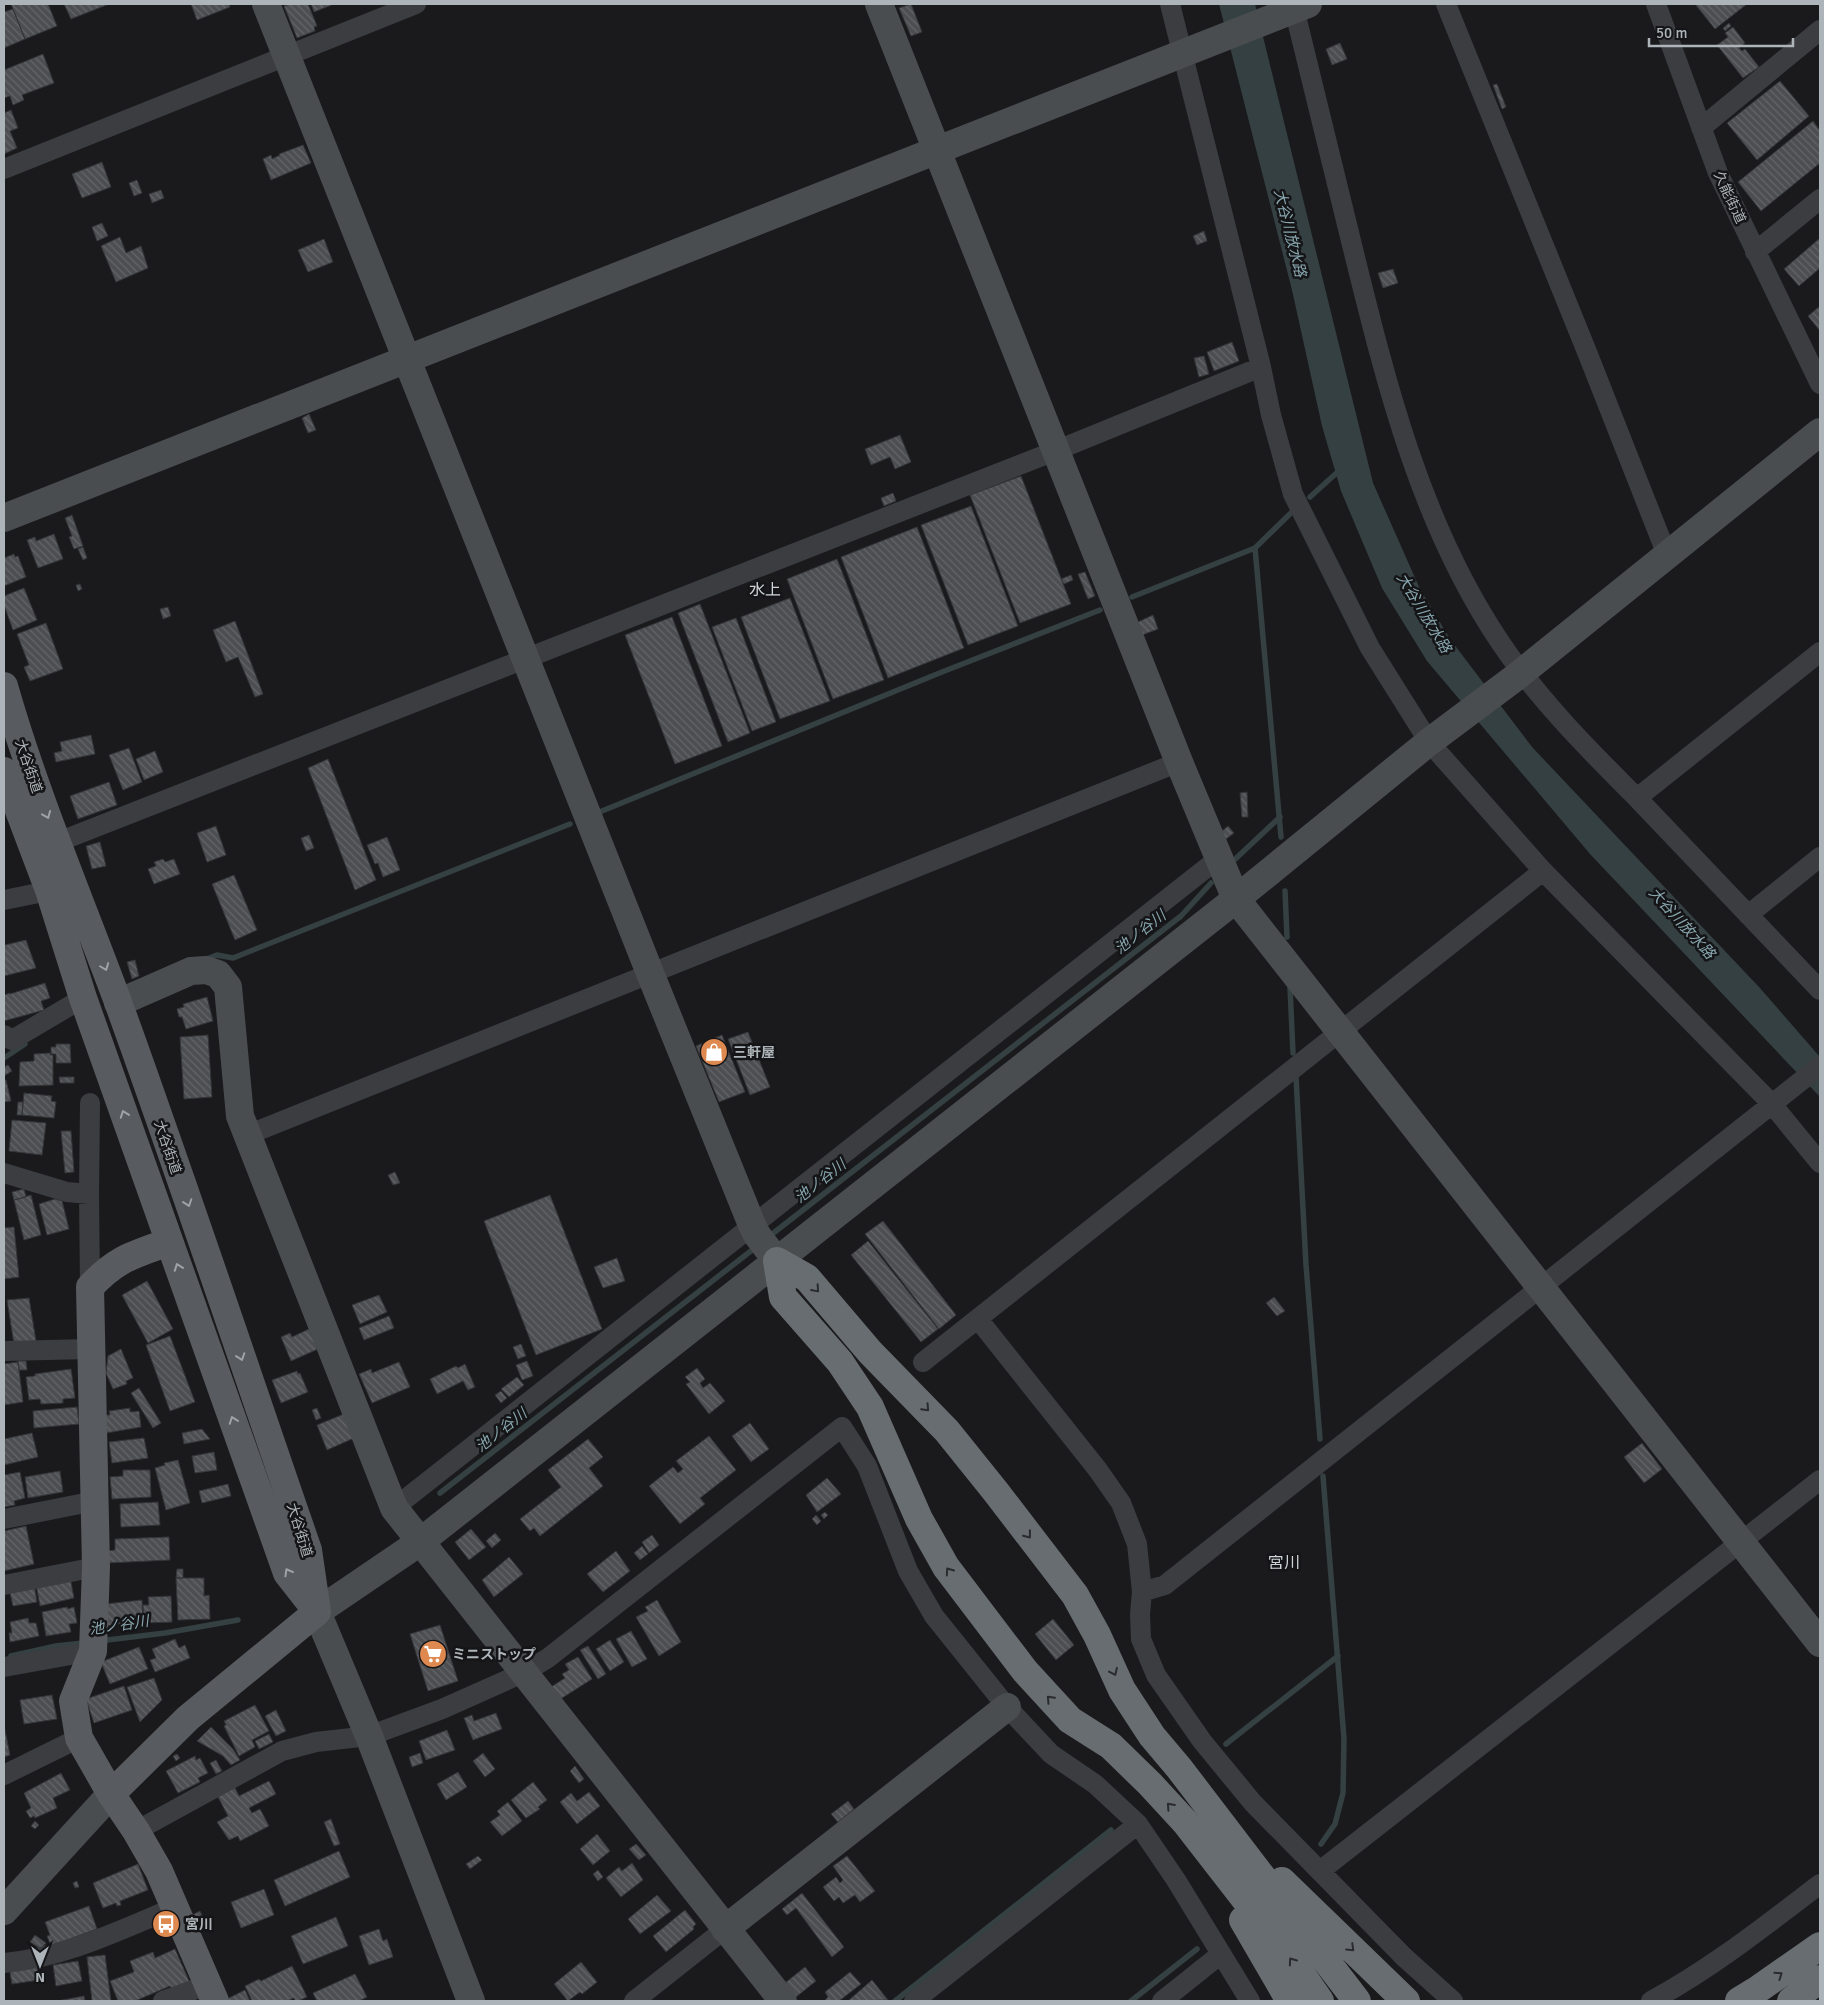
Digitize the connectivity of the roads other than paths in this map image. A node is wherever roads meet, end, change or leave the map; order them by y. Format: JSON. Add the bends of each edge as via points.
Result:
{"nodes":[{"id":1,"x":266,"y":4,"type":"edge"},
{"id":2,"x":416,"y":4,"type":"edge"},
{"id":3,"x":879,"y":4,"type":"edge"},
{"id":4,"x":1170,"y":4,"type":"edge"},
{"id":5,"x":1446,"y":4,"type":"edge"},
{"id":6,"x":1656,"y":4,"type":"edge"},
{"id":7,"x":1298,"y":5,"type":"edge"},
{"id":8,"x":1820,"y":30,"type":"edge"},
{"id":9,"x":1182,"y":54,"type":"junction"},
{"id":10,"x":286,"y":55,"type":"junction"},
{"id":11,"x":1701,"y":128,"type":"junction"},
{"id":12,"x":937,"y":150,"type":"junction"},
{"id":13,"x":4,"y":169,"type":"edge"},
{"id":14,"x":1820,"y":198,"type":"edge"},
{"id":15,"x":1755,"y":252,"type":"junction"},
{"id":16,"x":406,"y":358,"type":"junction"},
{"id":17,"x":1261,"y":367,"type":"junction"},
{"id":18,"x":1820,"y":384,"type":"edge"},
{"id":19,"x":1820,"y":432,"type":"edge"},
{"id":20,"x":1055,"y":451,"type":"junction"},
{"id":21,"x":4,"y":518,"type":"edge"},
{"id":22,"x":1667,"y":555,"type":"junction"},
{"id":23,"x":1820,"y":652,"type":"edge"},
{"id":24,"x":525,"y":659,"type":"junction"},
{"id":25,"x":1519,"y":674,"type":"junction"},
{"id":26,"x":4,"y":686,"type":"edge"},
{"id":27,"x":1429,"y":742,"type":"junction"},
{"id":28,"x":1179,"y":762,"type":"junction"},
{"id":29,"x":4,"y":771,"type":"edge"},
{"id":30,"x":1636,"y":798,"type":"junction"},
{"id":31,"x":9,"y":800,"type":"edge"},
{"id":32,"x":58,"y":842,"type":"junction"},
{"id":33,"x":1820,"y":857,"type":"edge"},
{"id":34,"x":1219,"y":858,"type":"junction"},
{"id":35,"x":1543,"y":871,"type":"junction"},
{"id":36,"x":62,"y":888,"type":"junction"},
{"id":37,"x":1236,"y":899,"type":"junction"},
{"id":38,"x":4,"y":900,"type":"edge"},
{"id":39,"x":1748,"y":915,"type":"junction"},
{"id":40,"x":650,"y":973,"type":"junction"},
{"id":41,"x":1820,"y":990,"type":"edge"},
{"id":42,"x":83,"y":998,"type":"junction"},
{"id":43,"x":118,"y":1004,"type":"junction"},
{"id":44,"x":1339,"y":1032,"type":"junction"},
{"id":45,"x":4,"y":1035,"type":"edge"},
{"id":46,"x":1820,"y":1066,"type":"edge"},
{"id":47,"x":90,"y":1102,"type":"dead end"},
{"id":48,"x":1771,"y":1103,"type":"junction"},
{"id":49,"x":247,"y":1135,"type":"junction"},
{"id":50,"x":1820,"y":1163,"type":"edge"},
{"id":51,"x":4,"y":1173,"type":"edge"},
{"id":52,"x":89,"y":1194,"type":"junction"},
{"id":53,"x":169,"y":1242,"type":"junction"},
{"id":54,"x":764,"y":1243,"type":"junction"},
{"id":55,"x":90,"y":1287,"type":"junction"},
{"id":56,"x":1541,"y":1288,"type":"junction"},
{"id":57,"x":978,"y":1318,"type":"junction"},
{"id":58,"x":91,"y":1349,"type":"junction"},
{"id":59,"x":4,"y":1351,"type":"edge"},
{"id":60,"x":923,"y":1362,"type":"dead end"},
{"id":61,"x":1820,"y":1480,"type":"edge"},
{"id":62,"x":95,"y":1501,"type":"junction"},
{"id":63,"x":394,"y":1508,"type":"junction"},
{"id":64,"x":4,"y":1519,"type":"edge"},
{"id":65,"x":420,"y":1542,"type":"junction"},
{"id":66,"x":1742,"y":1542,"type":"junction"},
{"id":67,"x":96,"y":1567,"type":"junction"},
{"id":68,"x":4,"y":1585,"type":"edge"},
{"id":69,"x":1142,"y":1592,"type":"junction"},
{"id":70,"x":317,"y":1612,"type":"junction"},
{"id":71,"x":93,"y":1643,"type":"junction"},
{"id":72,"x":1820,"y":1643,"type":"edge"},
{"id":73,"x":4,"y":1667,"type":"edge"},
{"id":74,"x":524,"y":1672,"type":"junction"},
{"id":75,"x":1007,"y":1707,"type":"junction"},
{"id":76,"x":369,"y":1736,"type":"junction"},
{"id":77,"x":79,"y":1738,"type":"junction"},
{"id":78,"x":4,"y":1775,"type":"edge"},
{"id":79,"x":111,"y":1794,"type":"junction"},
{"id":80,"x":1216,"y":1817,"type":"junction"},
{"id":81,"x":1138,"y":1824,"type":"junction"},
{"id":82,"x":136,"y":1831,"type":"junction"},
{"id":83,"x":1192,"y":1832,"type":"junction"},
{"id":84,"x":1320,"y":1871,"type":"junction"},
{"id":85,"x":1820,"y":1884,"type":"edge"},
{"id":86,"x":176,"y":1907,"type":"junction"},
{"id":87,"x":4,"y":1911,"type":"edge"},
{"id":88,"x":725,"y":1929,"type":"junction"},
{"id":89,"x":1820,"y":1946,"type":"edge"},
{"id":90,"x":1221,"y":1954,"type":"junction"},
{"id":91,"x":4,"y":1963,"type":"edge"},
{"id":92,"x":1820,"y":1979,"type":"edge"},
{"id":93,"x":211,"y":1993,"type":"edge"},
{"id":94,"x":163,"y":2001,"type":"edge"},
{"id":95,"x":471,"y":2001,"type":"edge"},
{"id":96,"x":634,"y":2001,"type":"edge"},
{"id":97,"x":783,"y":2001,"type":"edge"},
{"id":98,"x":914,"y":2001,"type":"edge"},
{"id":99,"x":1162,"y":2001,"type":"edge"},
{"id":100,"x":1250,"y":2001,"type":"edge"},
{"id":101,"x":1290,"y":2001,"type":"edge"},
{"id":102,"x":1320,"y":2001,"type":"edge"},
{"id":103,"x":1357,"y":2001,"type":"edge"},
{"id":104,"x":1406,"y":2001,"type":"edge"},
{"id":105,"x":1453,"y":2001,"type":"edge"},
{"id":106,"x":1651,"y":2001,"type":"edge"},
{"id":107,"x":1738,"y":2001,"type":"edge"},
{"id":108,"x":1791,"y":2001,"type":"edge"}],
"edges":[{"from":1,"to":10,"type":"street"},
{"from":2,"to":10,"type":"street"},
{"from":3,"to":12,"type":"street"},
{"from":4,"to":9,"type":"street"},
{"from":5,"to":22,"type":"street"},
{"from":6,"to":11,"type":"street","name":"久能街道"},
{"from":7,"to":9,"type":"street"},
{"from":7,"to":25,"type":"street","via":[[1374,336],[1412,462],[1438,530]]},
{"from":8,"to":11,"type":"street"},
{"from":9,"to":12,"type":"street"},
{"from":9,"to":17,"type":"street"},
{"from":10,"to":13,"type":"street"},
{"from":10,"to":16,"type":"street"},
{"from":11,"to":15,"type":"street","name":"久能街道"},
{"from":12,"to":16,"type":"street"},
{"from":12,"to":20,"type":"street"},
{"from":14,"to":15,"type":"street"},
{"from":15,"to":18,"type":"street","name":"久能街道"},
{"from":16,"to":21,"type":"street"},
{"from":16,"to":24,"type":"street"},
{"from":17,"to":20,"type":"street"},
{"from":17,"to":27,"type":"street","via":[[1293,494],[1370,648]]},
{"from":19,"to":22,"type":"street"},
{"from":20,"to":24,"type":"street"},
{"from":20,"to":28,"type":"street"},
{"from":22,"to":25,"type":"street"},
{"from":23,"to":30,"type":"street"},
{"from":24,"to":32,"type":"street"},
{"from":24,"to":40,"type":"street"},
{"from":25,"to":27,"type":"street"},
{"from":25,"to":30,"type":"street"},
{"from":26,"to":32,"type":"main road","name":"大谷街道","one_way":true,"via":[[30,772]]},
{"from":27,"to":35,"type":"street"},
{"from":27,"to":37,"type":"street"},
{"from":28,"to":34,"type":"street"},
{"from":28,"to":40,"type":"street"},
{"from":29,"to":31,"type":"main road","name":"大谷街道"},
{"from":30,"to":39,"type":"street"},
{"from":31,"to":36,"type":"main road","name":"大谷街道"},
{"from":32,"to":36,"type":"main road","name":"大谷街道"},
{"from":33,"to":39,"type":"street"},
{"from":34,"to":37,"type":"street"},
{"from":34,"to":54,"type":"street"},
{"from":35,"to":44,"type":"street"},
{"from":35,"to":48,"type":"street"},
{"from":36,"to":38,"type":"street"},
{"from":36,"to":42,"type":"main road","name":"大谷街道"},
{"from":36,"to":43,"type":"main road","name":"大谷街道","one_way":true},
{"from":37,"to":44,"type":"street"},
{"from":37,"to":54,"type":"street"},
{"from":39,"to":41,"type":"street"},
{"from":40,"to":49,"type":"street"},
{"from":40,"to":54,"type":"street"},
{"from":42,"to":45,"type":"street","via":[[12,1040]]},
{"from":53,"to":42,"type":"main road","name":"大谷街道","one_way":true},
{"from":43,"to":49,"type":"street","via":[[191,971],[206,970],[218,974],[228,987],[240,1116]]},
{"from":43,"to":70,"type":"main road","name":"大谷街道","one_way":true,"via":[[308,1550]]},
{"from":44,"to":56,"type":"street"},
{"from":44,"to":57,"type":"street"},
{"from":46,"to":48,"type":"street"},
{"from":47,"to":52,"type":"street"},
{"from":48,"to":50,"type":"street"},
{"from":48,"to":56,"type":"street"},
{"from":49,"to":63,"type":"street"},
{"from":51,"to":52,"type":"street","via":[[67,1192]]},
{"from":52,"to":55,"type":"street"},
{"from":53,"to":55,"type":"main road","via":[[122,1259]]},
{"from":70,"to":53,"type":"main road","name":"大谷街道","one_way":true,"via":[[287,1573]]},
{"from":54,"to":63,"type":"street"},
{"from":54,"to":65,"type":"street"},
{"from":54,"to":80,"type":"highway","one_way":true,"via":[[807,1278],[870,1352],[947,1431],[996,1492],[1075,1595],[1122,1690],[1152,1736]]},
{"from":83,"to":54,"type":"highway","one_way":true,"via":[[1111,1746],[1070,1720],[1025,1672],[946,1567],[919,1519],[870,1407],[840,1362],[783,1297]]},
{"from":55,"to":58,"type":"main road"},
{"from":56,"to":66,"type":"street"},
{"from":56,"to":69,"type":"street","via":[[1165,1586]]},
{"from":57,"to":60,"type":"street"},
{"from":57,"to":69,"type":"street","via":[[1121,1503],[1137,1544]]},
{"from":58,"to":59,"type":"street"},
{"from":58,"to":62,"type":"main road"},
{"from":61,"to":66,"type":"street"},
{"from":62,"to":64,"type":"street"},
{"from":62,"to":67,"type":"main road"},
{"from":63,"to":65,"type":"street"},
{"from":65,"to":70,"type":"street"},
{"from":65,"to":74,"type":"street"},
{"from":66,"to":72,"type":"street"},
{"from":66,"to":84,"type":"street"},
{"from":67,"to":68,"type":"street"},
{"from":67,"to":71,"type":"main road"},
{"from":69,"to":84,"type":"street","via":[[1141,1639],[1156,1675],[1202,1741],[1253,1803]]},
{"from":70,"to":76,"type":"street"},
{"from":70,"to":79,"type":"main road","via":[[188,1718]]},
{"from":71,"to":73,"type":"street"},
{"from":71,"to":77,"type":"main road","via":[[73,1701]]},
{"from":74,"to":75,"type":"street","via":[[548,1658],[842,1427],[867,1466],[908,1571],[934,1616]]},
{"from":74,"to":76,"type":"street","via":[[442,1709]]},
{"from":74,"to":88,"type":"street"},
{"from":75,"to":81,"type":"street","via":[[1051,1754],[1095,1784]]},
{"from":75,"to":88,"type":"street"},
{"from":76,"to":82,"type":"street","via":[[316,1742],[282,1752]]},
{"from":76,"to":95,"type":"street"},
{"from":77,"to":78,"type":"street"},
{"from":77,"to":79,"type":"main road"},
{"from":79,"to":82,"type":"main road"},
{"from":79,"to":87,"type":"street"},
{"from":80,"to":103,"type":"highway"},
{"from":80,"to":104,"type":"highway","one_way":true},
{"from":81,"to":90,"type":"street"},
{"from":81,"to":98,"type":"street"},
{"from":82,"to":86,"type":"main road"},
{"from":83,"to":101,"type":"highway"},
{"from":102,"to":83,"type":"highway","one_way":true},
{"from":84,"to":105,"type":"street","via":[[1404,1957]]},
{"from":85,"to":106,"type":"street","via":[[1751,1936]]},
{"from":86,"to":91,"type":"street","via":[[67,1951]]},
{"from":86,"to":93,"type":"main road"},
{"from":88,"to":96,"type":"street"},
{"from":88,"to":97,"type":"street"},
{"from":107,"to":89,"type":"highway","one_way":true},
{"from":90,"to":99,"type":"street"},
{"from":90,"to":100,"type":"street"},
{"from":92,"to":108,"type":"highway"},
{"from":93,"to":94,"type":"street"}]}
